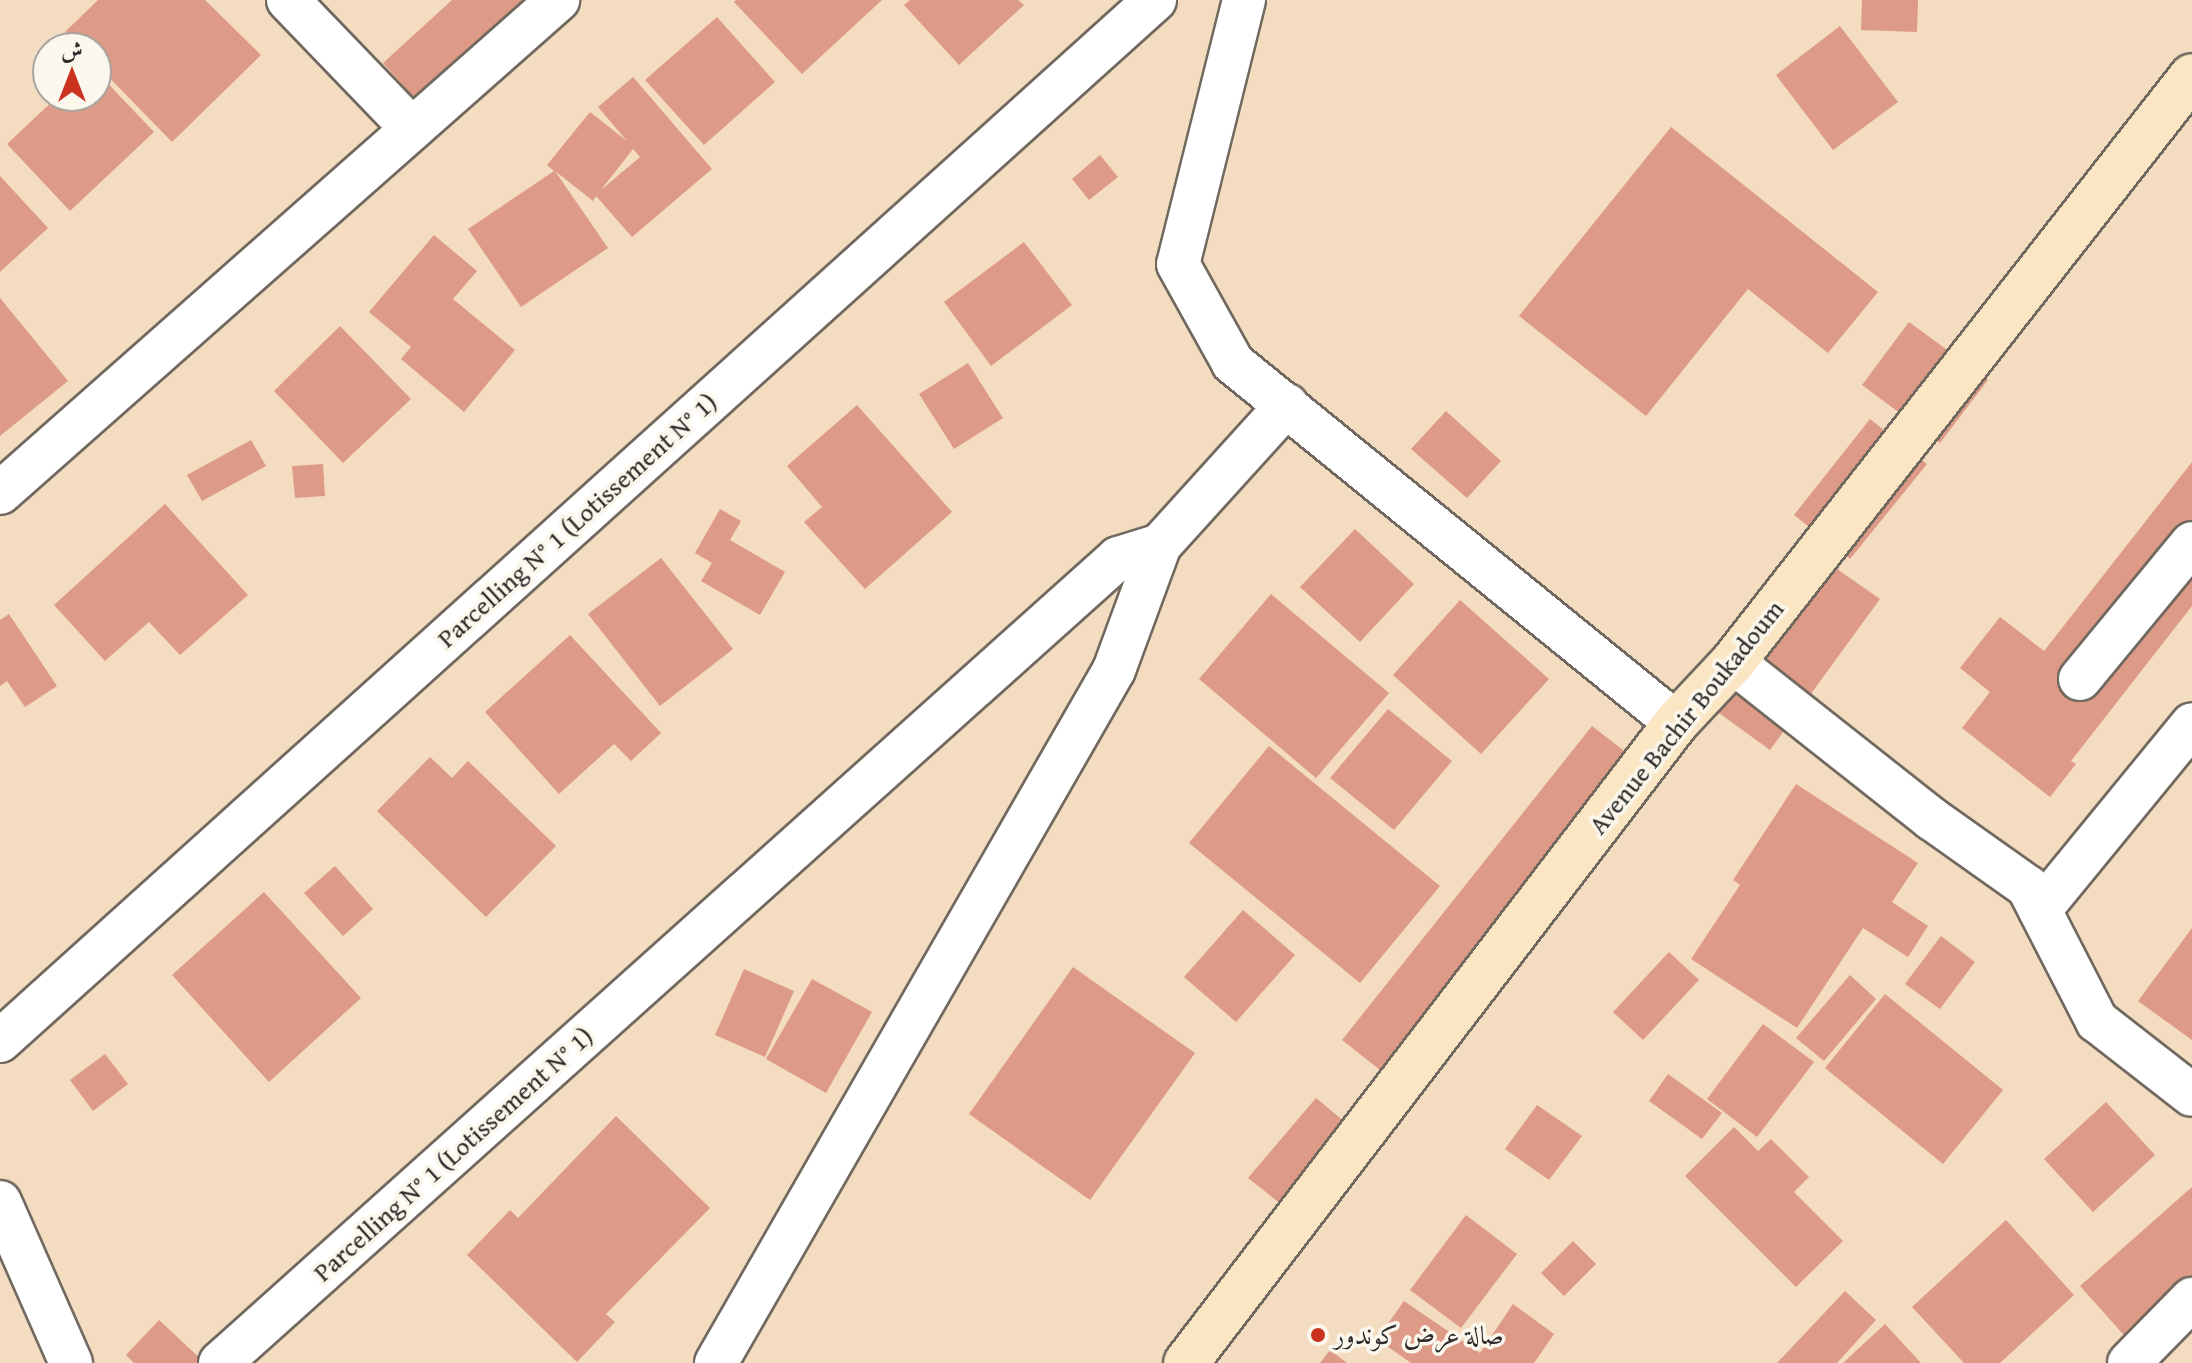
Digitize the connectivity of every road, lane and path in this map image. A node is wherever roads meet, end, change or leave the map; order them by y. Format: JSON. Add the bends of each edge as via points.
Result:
{"nodes":[{"id":1,"x":288,"y":0,"type":"edge"},
{"id":2,"x":558,"y":0,"type":"edge"},
{"id":3,"x":1155,"y":0,"type":"edge"},
{"id":4,"x":1244,"y":0,"type":"edge"},
{"id":5,"x":2192,"y":76,"type":"edge"},
{"id":6,"x":412,"y":129,"type":"junction"},
{"id":7,"x":1287,"y":405,"type":"junction"},
{"id":8,"x":0,"y":493,"type":"edge"},
{"id":9,"x":2192,"y":543,"type":"edge"},
{"id":10,"x":1160,"y":545,"type":"junction"},
{"id":11,"x":1733,"y":662,"type":"junction"},
{"id":12,"x":2080,"y":679,"type":"dead end"},
{"id":13,"x":1676,"y":723,"type":"junction"},
{"id":14,"x":2192,"y":724,"type":"edge"},
{"id":15,"x":2040,"y":910,"type":"junction"},
{"id":16,"x":0,"y":1041,"type":"edge"},
{"id":17,"x":2192,"y":1095,"type":"edge"},
{"id":18,"x":0,"y":1202,"type":"edge"},
{"id":19,"x":2192,"y":1299,"type":"edge"},
{"id":20,"x":71,"y":1363,"type":"edge"},
{"id":21,"x":220,"y":1363,"type":"edge"},
{"id":22,"x":716,"y":1363,"type":"edge"},
{"id":23,"x":1186,"y":1363,"type":"edge"},
{"id":24,"x":2129,"y":1363,"type":"edge"}],
"edges":[{"from":1,"to":6,"type":"street"},
{"from":2,"to":6,"type":"street"},
{"from":3,"to":16,"type":"street","name":"Parcelling N° 1 (Lotissement N° 1)"},
{"from":4,"to":7,"type":"street","via":[[1178,264],[1233,363]]},
{"from":5,"to":11,"type":"street","name":"Avenue Bachir Boukadoum"},
{"from":6,"to":8,"type":"street"},
{"from":7,"to":10,"type":"street"},
{"from":7,"to":13,"type":"street"},
{"from":9,"to":12,"type":"street"},
{"from":10,"to":21,"type":"street","name":"Parcelling N° 1 (Lotissement N° 1)","via":[[1118,558]]},
{"from":10,"to":22,"type":"street","via":[[1114,670]]},
{"from":11,"to":13,"type":"street","name":"Avenue Bachir Boukadoum"},
{"from":11,"to":15,"type":"street","via":[[1932,819],[2028,887]]},
{"from":13,"to":23,"type":"street","name":"Avenue Bachir Boukadoum"},
{"from":14,"to":15,"type":"street"},
{"from":15,"to":17,"type":"street","via":[[2097,1021]]},
{"from":18,"to":20,"type":"street"},
{"from":19,"to":24,"type":"street"}]}
